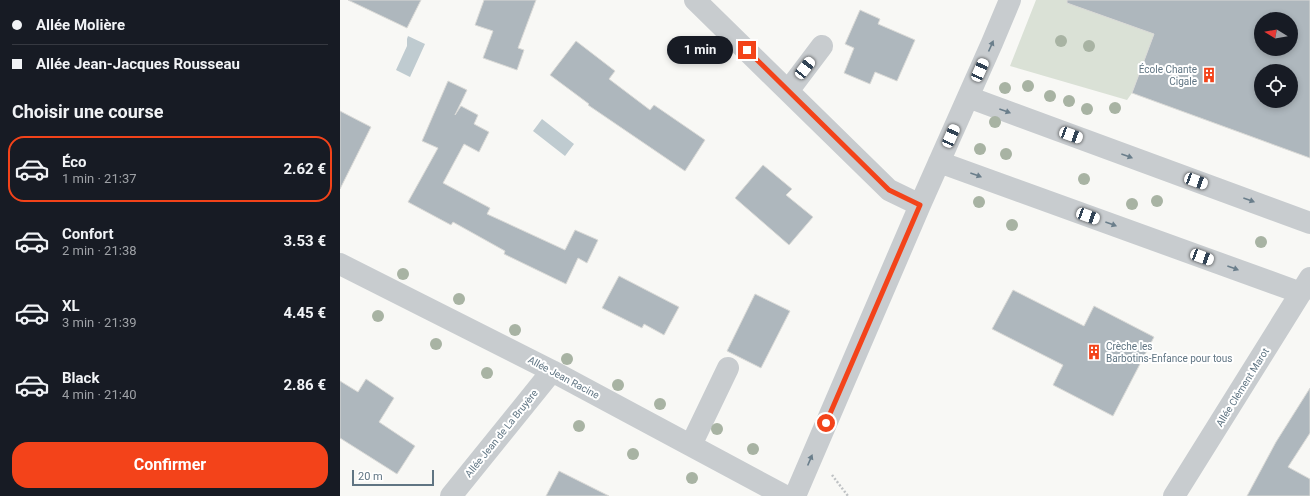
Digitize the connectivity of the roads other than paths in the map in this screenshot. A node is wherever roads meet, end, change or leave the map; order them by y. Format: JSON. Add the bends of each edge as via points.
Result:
{"nodes":[{"id":1,"x":695,"y":0,"type":"edge"},
{"id":2,"x":1010,"y":0,"type":"edge"},
{"id":3,"x":822,"y":46,"type":"dead end"},
{"id":4,"x":788,"y":91,"type":"junction"},
{"id":5,"x":968,"y":97,"type":"junction"},
{"id":6,"x":939,"y":162,"type":"junction"},
{"id":7,"x":920,"y":205,"type":"junction"},
{"id":8,"x":1310,"y":223,"type":"edge"},
{"id":9,"x":340,"y":264,"type":"edge"},
{"id":10,"x":1305,"y":285,"type":"edge"},
{"id":11,"x":728,"y":368,"type":"dead end"},
{"id":12,"x":552,"y":371,"type":"junction"},
{"id":13,"x":691,"y":446,"type":"junction"},
{"id":14,"x":451,"y":496,"type":"edge"},
{"id":15,"x":785,"y":496,"type":"edge"},
{"id":16,"x":795,"y":496,"type":"edge"},
{"id":17,"x":1174,"y":496,"type":"edge"}],
"edges":[{"from":1,"to":4,"type":"street"},
{"from":5,"to":2,"type":"street","one_way":true},
{"from":3,"to":4,"type":"street"},
{"from":4,"to":7,"type":"street","via":[[889,190]]},
{"from":5,"to":6,"type":"street"},
{"from":5,"to":8,"type":"street","one_way":true},
{"from":6,"to":7,"type":"street"},
{"from":6,"to":10,"type":"street","one_way":true},
{"from":16,"to":7,"type":"street","one_way":true},
{"from":9,"to":12,"type":"street","name":"Allée Jean Racine"},
{"from":10,"to":17,"type":"street","name":"Allée Clément Marot"},
{"from":11,"to":13,"type":"street"},
{"from":12,"to":13,"type":"street","name":"Allée Jean Racine"},
{"from":12,"to":14,"type":"street","name":"Allée Jean de La Bruyère"},
{"from":13,"to":15,"type":"street","name":"Allée Jean Racine"}]}
